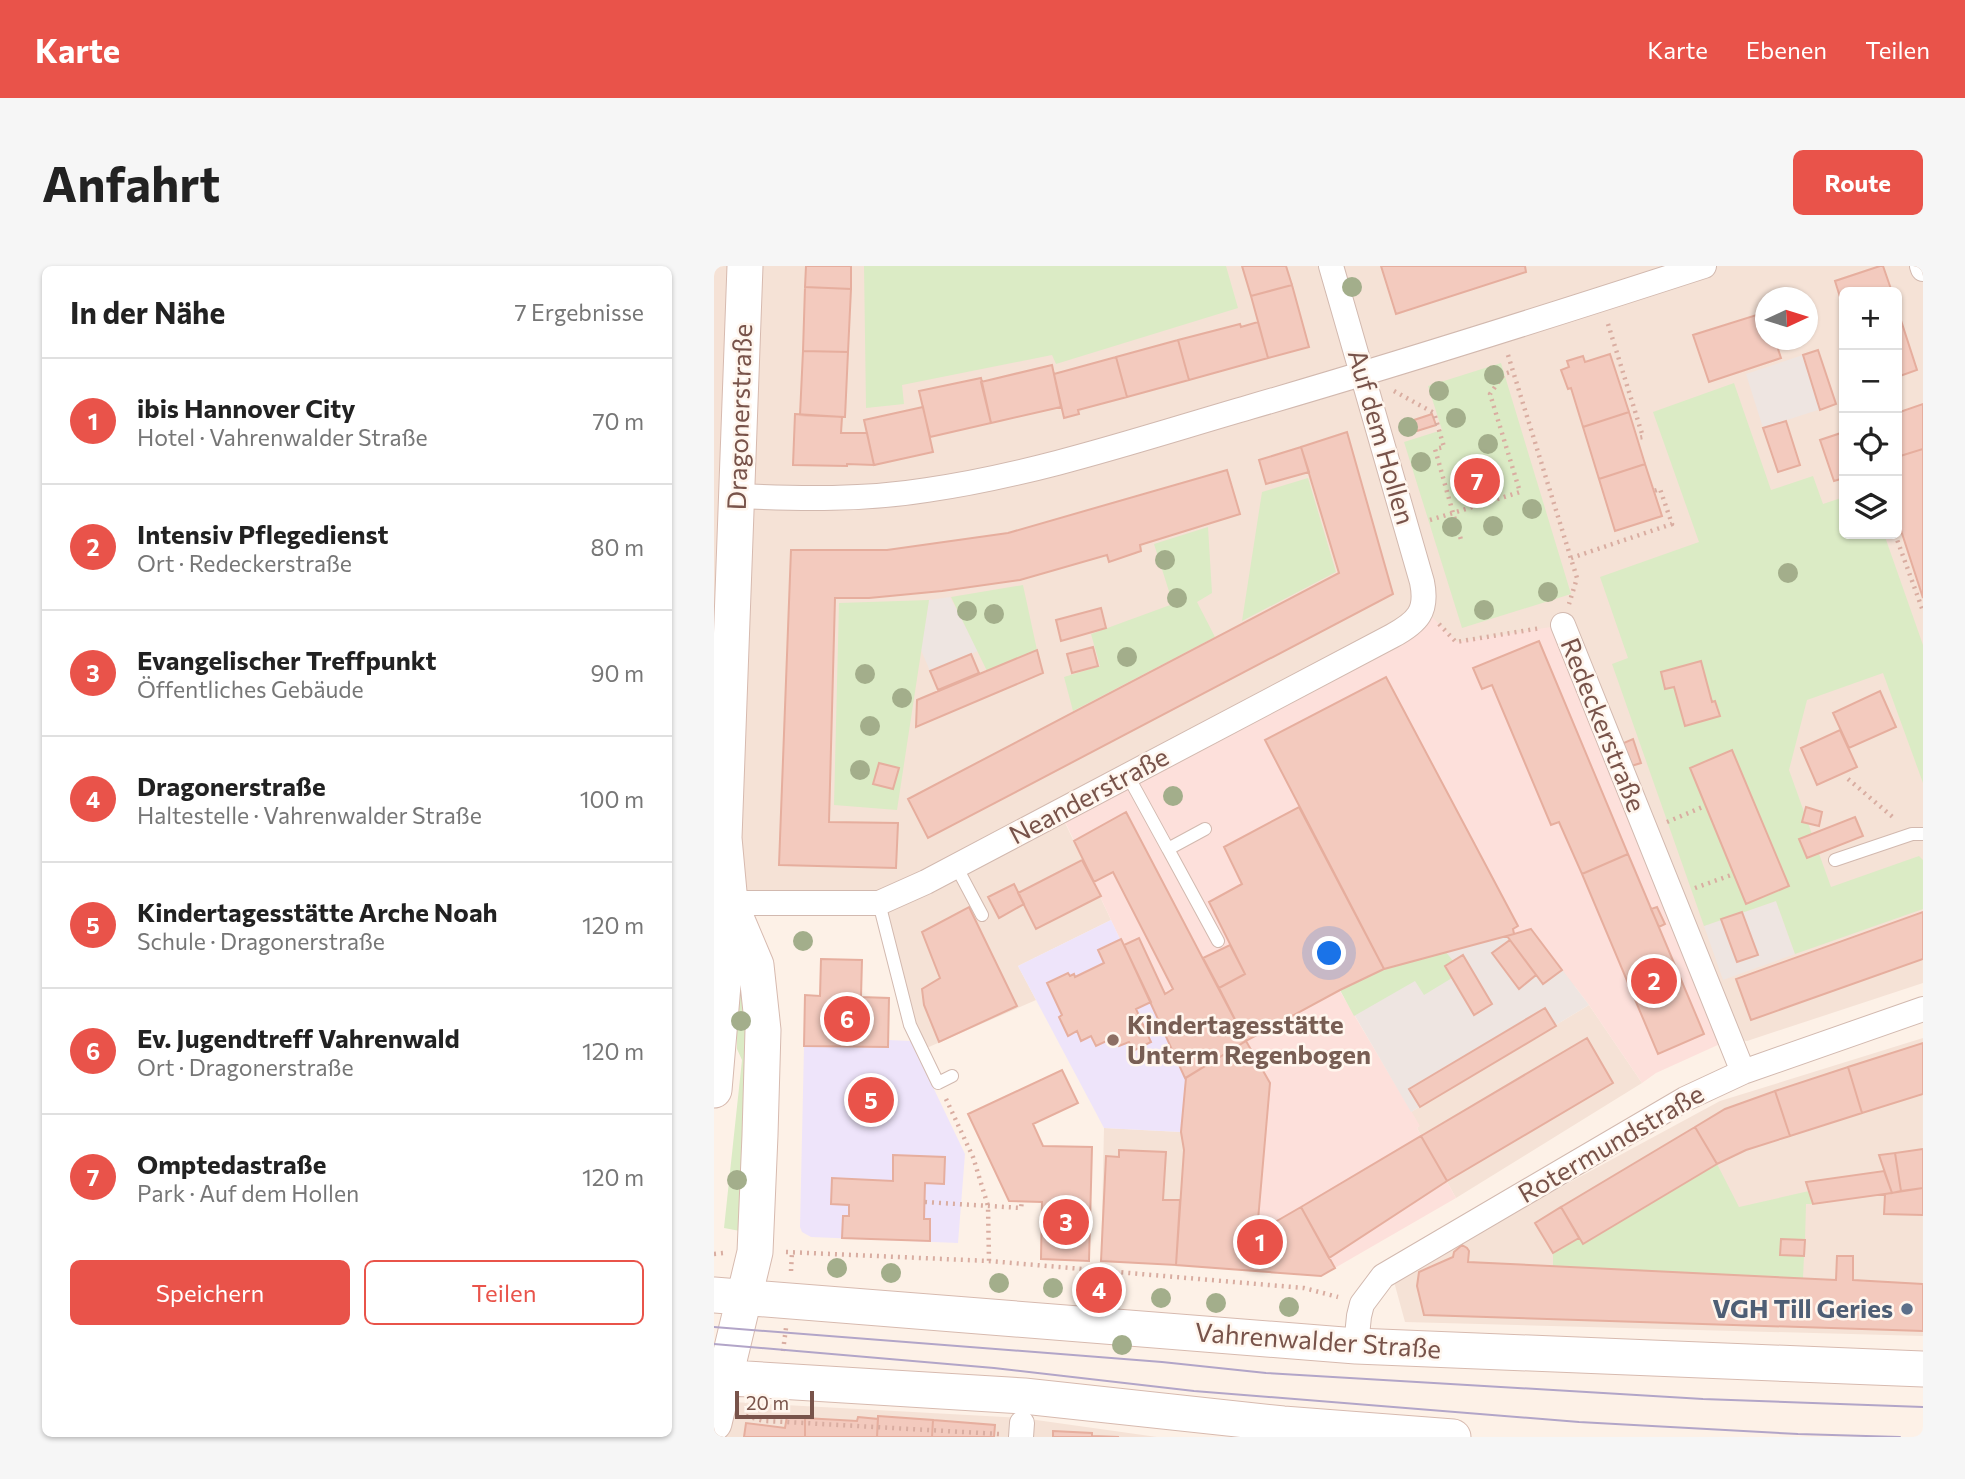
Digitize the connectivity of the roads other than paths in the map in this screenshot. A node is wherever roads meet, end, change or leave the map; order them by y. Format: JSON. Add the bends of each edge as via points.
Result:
{"nodes":[{"id":1,"x":745,"y":266,"type":"edge"},
{"id":2,"x":1331,"y":266,"type":"edge"},
{"id":3,"x":1704,"y":266,"type":"edge"},
{"id":4,"x":1363,"y":374,"type":"junction"},
{"id":5,"x":737,"y":496,"type":"junction"},
{"id":6,"x":1424,"y":609,"type":"joint"},
{"id":7,"x":1563,"y":625,"type":"road end"},
{"id":8,"x":1128,"y":776,"type":"junction"},
{"id":9,"x":1205,"y":830,"type":"dead end"},
{"id":10,"x":1917,"y":834,"type":"edge"},
{"id":11,"x":1168,"y":849,"type":"junction"},
{"id":12,"x":1836,"y":860,"type":"dead end"},
{"id":13,"x":956,"y":866,"type":"junction"},
{"id":14,"x":722,"y":903,"type":"edge"},
{"id":15,"x":879,"y":904,"type":"junction"},
{"id":16,"x":982,"y":915,"type":"dead end"},
{"id":17,"x":1218,"y":941,"type":"dead end"},
{"id":18,"x":1923,"y":1010,"type":"edge"},
{"id":19,"x":1743,"y":1072,"type":"junction"},
{"id":20,"x":952,"y":1076,"type":"dead end"},
{"id":21,"x":714,"y":1090,"type":"edge"},
{"id":22,"x":729,"y":1296,"type":"edge"},
{"id":23,"x":1356,"y":1346,"type":"junction"},
{"id":24,"x":1923,"y":1369,"type":"edge"},
{"id":25,"x":719,"y":1377,"type":"edge"},
{"id":26,"x":729,"y":1419,"type":"edge"},
{"id":27,"x":1282,"y":1431,"type":"edge"},
{"id":28,"x":1453,"y":1437,"type":"edge"}],
"edges":[{"from":1,"to":5,"type":"main road","name":"Dragonerstraße"},
{"from":2,"to":4,"type":"street","name":"Auf dem Hollen"},
{"from":3,"to":4,"type":"street"},
{"from":4,"to":5,"type":"street","via":[[1011,475],[926,491],[819,499]]},
{"from":4,"to":6,"type":"street","name":"Auf dem Hollen","via":[[1422,582]]},
{"from":5,"to":14,"type":"main road","name":"Dragonerstraße"},
{"from":6,"to":8,"type":"street","name":"Neanderstraße","via":[[1403,631]]},
{"from":7,"to":19,"type":"street","name":"Redeckerstraße"},
{"from":8,"to":11,"type":"lane"},
{"from":8,"to":13,"type":"street","name":"Neanderstraße"},
{"from":9,"to":11,"type":"lane"},
{"from":10,"to":12,"type":"lane"},
{"from":11,"to":17,"type":"lane"},
{"from":13,"to":15,"type":"street","name":"Neanderstraße"},
{"from":13,"to":16,"type":"lane"},
{"from":14,"to":15,"type":"street","name":"Neanderstraße"},
{"from":14,"to":21,"type":"main road","name":"Dragonerstraße"},
{"from":14,"to":22,"type":"main road","name":"Dragonerstraße","via":[[756,965],[763,1030],[755,1252]]},
{"from":15,"to":20,"type":"lane","via":[[909,1026],[938,1083]]},
{"from":18,"to":19,"type":"street","name":"Rotermundstraße"},
{"from":19,"to":23,"type":"street","name":"Rotermundstraße","via":[[1685,1099],[1383,1276],[1362,1304]]},
{"from":22,"to":23,"type":"main road","name":"Vahrenwalder Straße"},
{"from":22,"to":25,"type":"main road","name":"Dragonerstraße"},
{"from":23,"to":24,"type":"main road","name":"Vahrenwalder Straße"},
{"from":25,"to":26,"type":"main road","name":"Dragonerstraße"},
{"from":25,"to":27,"type":"main road","via":[[1024,1396]]},
{"from":27,"to":28,"type":"main road"}]}
